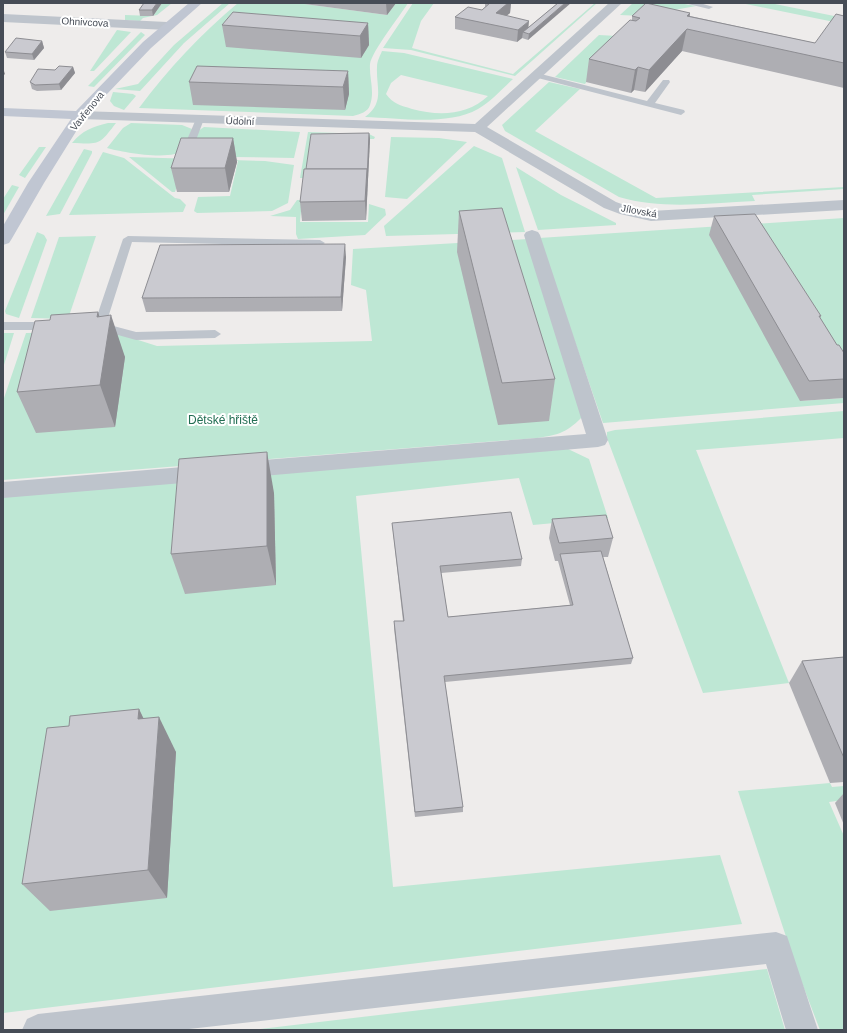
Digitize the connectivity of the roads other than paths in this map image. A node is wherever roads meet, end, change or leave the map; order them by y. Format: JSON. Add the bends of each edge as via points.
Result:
{"nodes":[{"id":1,"x":196,"y":3,"type":"edge"},
{"id":2,"x":616,"y":3,"type":"edge"},
{"id":3,"x":688,"y":3,"type":"edge"},
{"id":4,"x":709,"y":7,"type":"dead end"},
{"id":5,"x":25,"y":8,"type":"dead end"},
{"id":6,"x":3,"y":18,"type":"edge"},
{"id":7,"x":16,"y":18,"type":"junction"},
{"id":8,"x":167,"y":26,"type":"junction"},
{"id":9,"x":537,"y":75,"type":"junction"},
{"id":10,"x":666,"y":82,"type":"dead end"},
{"id":11,"x":649,"y":104,"type":"junction"},
{"id":12,"x":3,"y":112,"type":"edge"},
{"id":13,"x":681,"y":112,"type":"dead end"},
{"id":14,"x":80,"y":115,"type":"junction"},
{"id":15,"x":200,"y":119,"type":"junction"},
{"id":16,"x":478,"y":128,"type":"junction"},
{"id":17,"x":184,"y":157,"type":"edge"},
{"id":18,"x":844,"y":205,"type":"edge"},
{"id":19,"x":532,"y":235,"type":"dead end"},
{"id":20,"x":4,"y":237,"type":"edge"},
{"id":21,"x":320,"y":243,"type":"edge"},
{"id":22,"x":100,"y":325,"type":"junction"},
{"id":23,"x":3,"y":326,"type":"edge"},
{"id":24,"x":61,"y":326,"type":"edge"},
{"id":25,"x":84,"y":326,"type":"edge"},
{"id":26,"x":215,"y":334,"type":"dead end"},
{"id":27,"x":3,"y":490,"type":"edge"},
{"id":28,"x":38,"y":1030,"type":"edge"},
{"id":29,"x":802,"y":1030,"type":"edge"}],
"edges":[{"from":1,"to":8,"type":"street","name":"Vavřenova"},
{"from":2,"to":9,"type":"street"},
{"from":3,"to":4,"type":"lane"},
{"from":5,"to":7,"type":"street"},
{"from":6,"to":7,"type":"street","name":"Ohnivcova"},
{"from":7,"to":8,"type":"street","name":"Ohnivcova"},
{"from":8,"to":14,"type":"street","name":"Vavřenova"},
{"from":9,"to":11,"type":"lane"},
{"from":9,"to":16,"type":"street"},
{"from":10,"to":11,"type":"lane"},
{"from":11,"to":13,"type":"lane"},
{"from":12,"to":14,"type":"street","name":"Údolní"},
{"from":14,"to":15,"type":"street","name":"Údolní"},
{"from":14,"to":20,"type":"street","name":"Vavřenova"},
{"from":15,"to":16,"type":"street","name":"Údolní"},
{"from":15,"to":17,"type":"lane"},
{"from":16,"to":18,"type":"street","name":"Jílovská","via":[[610,205],[626,211],[651,216],[751,216]]},
{"from":19,"to":27,"type":"street","via":[[598,440]]},
{"from":21,"to":22,"type":"lane","via":[[128,239]]},
{"from":22,"to":25,"type":"lane"},
{"from":22,"to":26,"type":"lane","via":[[136,336]]},
{"from":23,"to":24,"type":"lane"},
{"from":28,"to":29,"type":"street","via":[[776,947]]}]}
